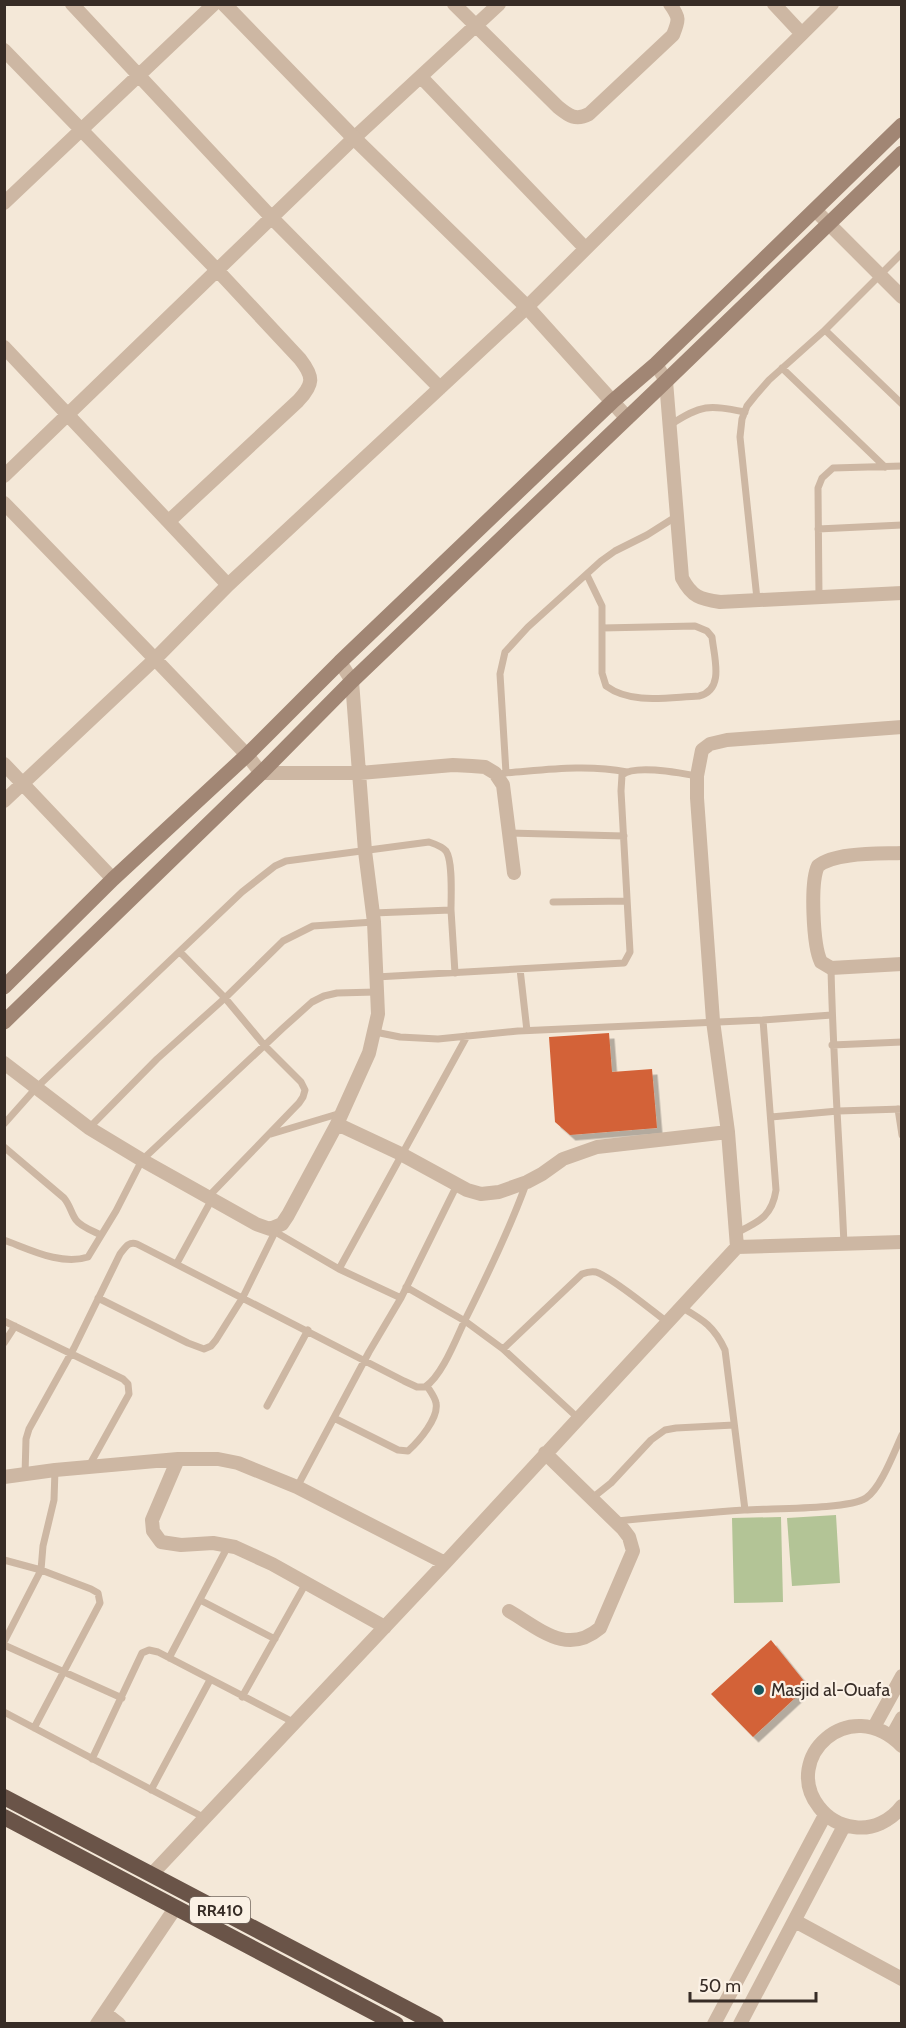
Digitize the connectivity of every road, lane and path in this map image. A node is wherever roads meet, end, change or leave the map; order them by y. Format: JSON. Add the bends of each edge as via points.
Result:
{"nodes":[{"id":1,"x":72,"y":4,"type":"edge"},
{"id":2,"x":214,"y":4,"type":"edge"},
{"id":3,"x":224,"y":4,"type":"edge"},
{"id":4,"x":454,"y":4,"type":"edge"},
{"id":5,"x":499,"y":4,"type":"edge"},
{"id":6,"x":670,"y":4,"type":"edge"},
{"id":7,"x":774,"y":4,"type":"edge"},
{"id":8,"x":832,"y":4,"type":"edge"},
{"id":9,"x":475,"y":27,"type":"junction"},
{"id":10,"x":802,"y":34,"type":"junction"},
{"id":11,"x":4,"y":50,"type":"edge"},
{"id":12,"x":140,"y":76,"type":"junction"},
{"id":13,"x":421,"y":77,"type":"junction"},
{"id":14,"x":902,"y":125,"type":"edge"},
{"id":15,"x":81,"y":131,"type":"junction"},
{"id":16,"x":354,"y":138,"type":"junction"},
{"id":17,"x":902,"y":153,"type":"edge"},
{"id":18,"x":4,"y":203,"type":"edge"},
{"id":19,"x":814,"y":210,"type":"junction"},
{"id":20,"x":273,"y":218,"type":"junction"},
{"id":21,"x":828,"y":224,"type":"junction"},
{"id":22,"x":585,"y":248,"type":"junction"},
{"id":23,"x":902,"y":253,"type":"edge"},
{"id":24,"x":218,"y":271,"type":"junction"},
{"id":25,"x":879,"y":276,"type":"junction"},
{"id":26,"x":902,"y":297,"type":"edge"},
{"id":27,"x":527,"y":307,"type":"junction"},
{"id":28,"x":825,"y":330,"type":"junction"},
{"id":29,"x":4,"y":347,"type":"edge"},
{"id":30,"x":656,"y":364,"type":"junction"},
{"id":31,"x":782,"y":368,"type":"junction"},
{"id":32,"x":666,"y":381,"type":"junction"},
{"id":33,"x":440,"y":388,"type":"junction"},
{"id":34,"x":613,"y":401,"type":"junction"},
{"id":35,"x":902,"y":404,"type":"edge"},
{"id":36,"x":745,"y":412,"type":"junction"},
{"id":37,"x":68,"y":414,"type":"junction"},
{"id":38,"x":627,"y":418,"type":"junction"},
{"id":39,"x":670,"y":425,"type":"junction"},
{"id":40,"x":902,"y":466,"type":"edge"},
{"id":41,"x":885,"y":467,"type":"junction"},
{"id":42,"x":4,"y":476,"type":"edge"},
{"id":43,"x":4,"y":502,"type":"edge"},
{"id":44,"x":677,"y":516,"type":"junction"},
{"id":45,"x":169,"y":521,"type":"junction"},
{"id":46,"x":902,"y":525,"type":"edge"},
{"id":47,"x":818,"y":529,"type":"junction"},
{"id":48,"x":587,"y":575,"type":"junction"},
{"id":49,"x":228,"y":585,"type":"junction"},
{"id":50,"x":902,"y":594,"type":"edge"},
{"id":51,"x":819,"y":597,"type":"junction"},
{"id":52,"x":757,"y":599,"type":"junction"},
{"id":53,"x":602,"y":628,"type":"junction"},
{"id":54,"x":155,"y":659,"type":"junction"},
{"id":55,"x":340,"y":662,"type":"junction"},
{"id":56,"x":352,"y":681,"type":"junction"},
{"id":57,"x":902,"y":727,"type":"edge"},
{"id":58,"x":247,"y":756,"type":"junction"},
{"id":59,"x":4,"y":765,"type":"edge"},
{"id":60,"x":627,"y":772,"type":"junction"},
{"id":61,"x":261,"y":773,"type":"junction"},
{"id":62,"x":360,"y":773,"type":"junction"},
{"id":63,"x":500,"y":773,"type":"junction"},
{"id":64,"x":697,"y":776,"type":"junction"},
{"id":65,"x":23,"y":784,"type":"junction"},
{"id":66,"x":4,"y":801,"type":"edge"},
{"id":67,"x":509,"y":833,"type":"junction"},
{"id":68,"x":624,"y":836,"type":"junction"},
{"id":69,"x":365,"y":851,"type":"junction"},
{"id":70,"x":901,"y":853,"type":"edge"},
{"id":71,"x":902,"y":863,"type":"edge"},
{"id":72,"x":514,"y":873,"type":"dead end"},
{"id":73,"x":113,"y":879,"type":"junction"},
{"id":74,"x":627,"y":901,"type":"junction"},
{"id":75,"x":553,"y":902,"type":"dead end"},
{"id":76,"x":451,"y":910,"type":"junction"},
{"id":77,"x":374,"y":917,"type":"junction"},
{"id":78,"x":180,"y":952,"type":"junction"},
{"id":79,"x":902,"y":964,"type":"edge"},
{"id":80,"x":831,"y":968,"type":"junction"},
{"id":81,"x":520,"y":969,"type":"junction"},
{"id":82,"x":455,"y":973,"type":"junction"},
{"id":83,"x":376,"y":977,"type":"junction"},
{"id":84,"x":4,"y":987,"type":"edge"},
{"id":85,"x":376,"y":992,"type":"junction"},
{"id":86,"x":225,"y":998,"type":"junction"},
{"id":87,"x":832,"y":1015,"type":"junction"},
{"id":88,"x":5,"y":1019,"type":"edge"},
{"id":89,"x":763,"y":1020,"type":"junction"},
{"id":90,"x":713,"y":1021,"type":"junction"},
{"id":91,"x":527,"y":1031,"type":"junction"},
{"id":92,"x":375,"y":1032,"type":"junction"},
{"id":93,"x":467,"y":1036,"type":"junction"},
{"id":94,"x":902,"y":1042,"type":"edge"},
{"id":95,"x":832,"y":1045,"type":"junction"},
{"id":96,"x":265,"y":1046,"type":"junction"},
{"id":97,"x":4,"y":1063,"type":"edge"},
{"id":98,"x":36,"y":1088,"type":"junction"},
{"id":99,"x":900,"y":1109,"type":"edge"},
{"id":100,"x":838,"y":1111,"type":"junction"},
{"id":101,"x":771,"y":1117,"type":"junction"},
{"id":102,"x":339,"y":1118,"type":"junction"},
{"id":103,"x":4,"y":1124,"type":"edge"},
{"id":104,"x":89,"y":1128,"type":"junction"},
{"id":105,"x":728,"y":1132,"type":"junction"},
{"id":106,"x":268,"y":1135,"type":"junction"},
{"id":107,"x":902,"y":1135,"type":"edge"},
{"id":108,"x":4,"y":1147,"type":"edge"},
{"id":109,"x":401,"y":1154,"type":"junction"},
{"id":110,"x":141,"y":1160,"type":"junction"},
{"id":111,"x":527,"y":1182,"type":"junction"},
{"id":112,"x":458,"y":1185,"type":"junction"},
{"id":113,"x":210,"y":1198,"type":"junction"},
{"id":114,"x":272,"y":1230,"type":"junction"},
{"id":115,"x":101,"y":1235,"type":"junction"},
{"id":116,"x":4,"y":1240,"type":"edge"},
{"id":117,"x":737,"y":1240,"type":"junction"},
{"id":118,"x":902,"y":1242,"type":"edge"},
{"id":119,"x":844,"y":1244,"type":"junction"},
{"id":120,"x":177,"y":1263,"type":"junction"},
{"id":121,"x":339,"y":1269,"type":"junction"},
{"id":122,"x":406,"y":1287,"type":"junction"},
{"id":123,"x":243,"y":1297,"type":"junction"},
{"id":124,"x":98,"y":1298,"type":"junction"},
{"id":125,"x":400,"y":1298,"type":"junction"},
{"id":126,"x":681,"y":1307,"type":"junction"},
{"id":127,"x":4,"y":1321,"type":"edge"},
{"id":128,"x":465,"y":1321,"type":"junction"},
{"id":129,"x":667,"y":1322,"type":"junction"},
{"id":130,"x":15,"y":1326,"type":"junction"},
{"id":131,"x":308,"y":1330,"type":"junction"},
{"id":132,"x":4,"y":1343,"type":"edge"},
{"id":133,"x":503,"y":1349,"type":"junction"},
{"id":134,"x":70,"y":1352,"type":"junction"},
{"id":135,"x":365,"y":1359,"type":"junction"},
{"id":136,"x":427,"y":1386,"type":"junction"},
{"id":137,"x":267,"y":1406,"type":"dead end"},
{"id":138,"x":334,"y":1418,"type":"junction"},
{"id":139,"x":578,"y":1418,"type":"junction"},
{"id":140,"x":734,"y":1425,"type":"junction"},
{"id":141,"x":902,"y":1435,"type":"edge"},
{"id":142,"x":545,"y":1453,"type":"junction"},
{"id":143,"x":178,"y":1459,"type":"junction"},
{"id":144,"x":89,"y":1467,"type":"junction"},
{"id":145,"x":55,"y":1470,"type":"junction"},
{"id":146,"x":25,"y":1474,"type":"junction"},
{"id":147,"x":4,"y":1477,"type":"edge"},
{"id":148,"x":297,"y":1487,"type":"junction"},
{"id":149,"x":591,"y":1499,"type":"junction"},
{"id":150,"x":744,"y":1510,"type":"junction"},
{"id":151,"x":614,"y":1521,"type":"junction"},
{"id":152,"x":228,"y":1546,"type":"junction"},
{"id":153,"x":4,"y":1560,"type":"edge"},
{"id":154,"x":445,"y":1563,"type":"junction"},
{"id":155,"x":41,"y":1570,"type":"junction"},
{"id":156,"x":306,"y":1583,"type":"junction"},
{"id":157,"x":200,"y":1600,"type":"junction"},
{"id":158,"x":510,"y":1611,"type":"dead end"},
{"id":159,"x":385,"y":1627,"type":"junction"},
{"id":160,"x":275,"y":1639,"type":"junction"},
{"id":161,"x":4,"y":1643,"type":"edge"},
{"id":162,"x":169,"y":1658,"type":"junction"},
{"id":163,"x":64,"y":1672,"type":"junction"},
{"id":164,"x":902,"y":1676,"type":"edge"},
{"id":165,"x":210,"y":1680,"type":"junction"},
{"id":166,"x":242,"y":1697,"type":"junction"},
{"id":167,"x":122,"y":1698,"type":"junction"},
{"id":168,"x":4,"y":1712,"type":"edge"},
{"id":169,"x":902,"y":1718,"type":"edge"},
{"id":170,"x":295,"y":1723,"type":"junction"},
{"id":171,"x":874,"y":1727,"type":"junction"},
{"id":172,"x":34,"y":1728,"type":"junction"},
{"id":173,"x":897,"y":1741,"type":"edge"},
{"id":174,"x":92,"y":1759,"type":"junction"},
{"id":175,"x":151,"y":1790,"type":"junction"},
{"id":176,"x":4,"y":1797,"type":"edge"},
{"id":177,"x":900,"y":1811,"type":"edge"},
{"id":178,"x":825,"y":1815,"type":"junction"},
{"id":179,"x":4,"y":1817,"type":"edge"},
{"id":180,"x":205,"y":1818,"type":"junction"},
{"id":181,"x":844,"y":1826,"type":"junction"},
{"id":182,"x":152,"y":1874,"type":"junction"},
{"id":183,"x":176,"y":1907,"type":"junction"},
{"id":184,"x":795,"y":1921,"type":"junction"},
{"id":185,"x":902,"y":1979,"type":"edge"},
{"id":186,"x":101,"y":2018,"type":"edge"},
{"id":187,"x":119,"y":2024,"type":"edge"},
{"id":188,"x":396,"y":2024,"type":"edge"},
{"id":189,"x":436,"y":2024,"type":"edge"},
{"id":190,"x":714,"y":2024,"type":"edge"},
{"id":191,"x":740,"y":2024,"type":"edge"}],
"edges":[{"from":1,"to":12,"type":"street"},
{"from":2,"to":12,"type":"street"},
{"from":3,"to":16,"type":"street"},
{"from":4,"to":9,"type":"street"},
{"from":5,"to":9,"type":"street"},
{"from":6,"to":9,"type":"street","via":[[679,22],[673,35],[581,118],[558,107]]},
{"from":7,"to":10,"type":"street"},
{"from":8,"to":10,"type":"street"},
{"from":9,"to":13,"type":"street"},
{"from":10,"to":22,"type":"street"},
{"from":11,"to":15,"type":"street"},
{"from":12,"to":15,"type":"street"},
{"from":12,"to":20,"type":"street"},
{"from":13,"to":16,"type":"street"},
{"from":13,"to":22,"type":"street"},
{"from":14,"to":19,"type":"main road"},
{"from":15,"to":18,"type":"street"},
{"from":15,"to":24,"type":"street"},
{"from":16,"to":20,"type":"street"},
{"from":16,"to":27,"type":"street"},
{"from":17,"to":21,"type":"main road"},
{"from":19,"to":21,"type":"street"},
{"from":19,"to":30,"type":"main road"},
{"from":20,"to":24,"type":"street"},
{"from":20,"to":33,"type":"street"},
{"from":21,"to":25,"type":"street"},
{"from":21,"to":32,"type":"main road"},
{"from":22,"to":27,"type":"street"},
{"from":23,"to":25,"type":"lane"},
{"from":24,"to":37,"type":"street"},
{"from":24,"to":45,"type":"street","via":[[300,359],[311,380],[304,395],[289,410]]},
{"from":25,"to":26,"type":"street"},
{"from":25,"to":28,"type":"lane"},
{"from":27,"to":33,"type":"street"},
{"from":27,"to":34,"type":"street"},
{"from":28,"to":31,"type":"lane"},
{"from":28,"to":35,"type":"lane"},
{"from":29,"to":37,"type":"street"},
{"from":30,"to":32,"type":"street"},
{"from":30,"to":34,"type":"main road"},
{"from":31,"to":36,"type":"lane"},
{"from":31,"to":41,"type":"lane"},
{"from":32,"to":38,"type":"main road"},
{"from":32,"to":39,"type":"street"},
{"from":33,"to":49,"type":"street"},
{"from":34,"to":38,"type":"street"},
{"from":34,"to":55,"type":"main road"},
{"from":36,"to":39,"type":"lane","via":[[706,406]]},
{"from":36,"to":52,"type":"lane","via":[[740,437]]},
{"from":37,"to":42,"type":"street"},
{"from":37,"to":45,"type":"street"},
{"from":38,"to":56,"type":"main road"},
{"from":39,"to":44,"type":"street"},
{"from":40,"to":41,"type":"lane"},
{"from":41,"to":47,"type":"lane","via":[[833,468],[826,473],[818,488]]},
{"from":43,"to":54,"type":"street"},
{"from":44,"to":48,"type":"lane","via":[[615,551]]},
{"from":44,"to":52,"type":"street","via":[[682,578],[693,594],[720,602]]},
{"from":45,"to":49,"type":"street"},
{"from":46,"to":47,"type":"lane"},
{"from":47,"to":51,"type":"lane"},
{"from":48,"to":53,"type":"lane","via":[[602,606]]},
{"from":48,"to":63,"type":"lane","via":[[514,641],[503,656]]},
{"from":49,"to":54,"type":"street"},
{"from":50,"to":51,"type":"street"},
{"from":51,"to":52,"type":"street"},
{"from":53,"to":53,"type":"lane","via":[[603,673],[606,686],[617,694],[641,698],[699,696],[714,687],[712,637],[701,628]]},
{"from":54,"to":58,"type":"street"},
{"from":54,"to":65,"type":"street"},
{"from":55,"to":56,"type":"street"},
{"from":55,"to":58,"type":"main road"},
{"from":56,"to":61,"type":"main road"},
{"from":56,"to":62,"type":"street"},
{"from":57,"to":64,"type":"street","via":[[710,744],[702,750]]},
{"from":58,"to":61,"type":"street"},
{"from":58,"to":73,"type":"main road"},
{"from":59,"to":65,"type":"street"},
{"from":60,"to":63,"type":"lane","via":[[587,767]]},
{"from":60,"to":64,"type":"lane"},
{"from":60,"to":68,"type":"lane","via":[[621,782]]},
{"from":61,"to":62,"type":"street"},
{"from":61,"to":88,"type":"main road"},
{"from":62,"to":63,"type":"street","via":[[453,765],[485,767]]},
{"from":62,"to":69,"type":"street"},
{"from":63,"to":67,"type":"street"},
{"from":64,"to":90,"type":"street"},
{"from":65,"to":66,"type":"street"},
{"from":65,"to":73,"type":"street"},
{"from":67,"to":68,"type":"lane"},
{"from":67,"to":72,"type":"street"},
{"from":68,"to":74,"type":"lane"},
{"from":69,"to":76,"type":"lane","via":[[429,842],[441,846],[449,858]]},
{"from":69,"to":77,"type":"street"},
{"from":69,"to":78,"type":"lane","via":[[296,859],[275,866]]},
{"from":70,"to":71,"type":"lane"},
{"from":70,"to":80,"type":"street","via":[[843,857],[818,866],[813,881],[816,942],[821,962]]},
{"from":73,"to":84,"type":"main road"},
{"from":74,"to":75,"type":"lane"},
{"from":74,"to":81,"type":"lane","via":[[630,952],[624,963]]},
{"from":76,"to":77,"type":"lane"},
{"from":76,"to":82,"type":"lane"},
{"from":77,"to":83,"type":"street"},
{"from":77,"to":86,"type":"lane","via":[[300,931],[283,942]]},
{"from":78,"to":86,"type":"lane"},
{"from":78,"to":98,"type":"lane"},
{"from":79,"to":80,"type":"street"},
{"from":80,"to":87,"type":"lane"},
{"from":81,"to":82,"type":"lane"},
{"from":81,"to":91,"type":"lane"},
{"from":82,"to":83,"type":"lane"},
{"from":83,"to":85,"type":"street"},
{"from":85,"to":92,"type":"street"},
{"from":85,"to":96,"type":"lane","via":[[324,996],[312,1002]]},
{"from":86,"to":96,"type":"lane"},
{"from":86,"to":104,"type":"lane"},
{"from":87,"to":89,"type":"lane"},
{"from":87,"to":95,"type":"lane"},
{"from":89,"to":90,"type":"lane"},
{"from":89,"to":101,"type":"lane"},
{"from":90,"to":91,"type":"lane"},
{"from":90,"to":105,"type":"street"},
{"from":91,"to":93,"type":"lane"},
{"from":92,"to":93,"type":"lane","via":[[438,1039]]},
{"from":92,"to":102,"type":"street"},
{"from":93,"to":109,"type":"lane"},
{"from":94,"to":95,"type":"lane"},
{"from":95,"to":100,"type":"lane"},
{"from":96,"to":106,"type":"lane","via":[[305,1089],[299,1103]]},
{"from":96,"to":110,"type":"lane"},
{"from":97,"to":98,"type":"street"},
{"from":98,"to":103,"type":"lane"},
{"from":98,"to":104,"type":"street"},
{"from":99,"to":100,"type":"lane"},
{"from":99,"to":107,"type":"lane"},
{"from":100,"to":101,"type":"lane"},
{"from":100,"to":119,"type":"lane"},
{"from":101,"to":117,"type":"lane","via":[[774,1201],[766,1216]]},
{"from":102,"to":106,"type":"lane"},
{"from":102,"to":109,"type":"street"},
{"from":102,"to":114,"type":"street","via":[[288,1215]]},
{"from":104,"to":110,"type":"street"},
{"from":105,"to":111,"type":"street","via":[[597,1147],[563,1159]]},
{"from":105,"to":117,"type":"street"},
{"from":106,"to":113,"type":"lane"},
{"from":108,"to":115,"type":"lane","via":[[64,1198],[75,1219]]},
{"from":109,"to":112,"type":"street"},
{"from":109,"to":121,"type":"lane"},
{"from":110,"to":113,"type":"street"},
{"from":110,"to":115,"type":"lane"},
{"from":111,"to":112,"type":"street","via":[[490,1195]]},
{"from":111,"to":128,"type":"lane","via":[[512,1223]]},
{"from":112,"to":122,"type":"lane"},
{"from":113,"to":114,"type":"street"},
{"from":113,"to":120,"type":"lane"},
{"from":114,"to":121,"type":"lane"},
{"from":114,"to":123,"type":"lane"},
{"from":115,"to":116,"type":"lane","via":[[88,1257],[80,1260],[42,1255]]},
{"from":117,"to":119,"type":"street"},
{"from":117,"to":126,"type":"street"},
{"from":118,"to":119,"type":"street"},
{"from":120,"to":123,"type":"lane"},
{"from":120,"to":124,"type":"lane","via":[[130,1243],[120,1254]]},
{"from":121,"to":125,"type":"lane"},
{"from":122,"to":125,"type":"lane"},
{"from":122,"to":128,"type":"lane"},
{"from":123,"to":124,"type":"lane","via":[[216,1340],[204,1349]]},
{"from":123,"to":131,"type":"lane"},
{"from":124,"to":134,"type":"lane"},
{"from":125,"to":135,"type":"lane"},
{"from":126,"to":129,"type":"street"},
{"from":126,"to":140,"type":"lane","via":[[718,1334],[725,1350]]},
{"from":127,"to":130,"type":"lane"},
{"from":128,"to":133,"type":"lane"},
{"from":128,"to":136,"type":"lane"},
{"from":129,"to":133,"type":"lane","via":[[601,1274],[590,1271],[582,1274]]},
{"from":129,"to":139,"type":"street"},
{"from":130,"to":132,"type":"lane"},
{"from":130,"to":134,"type":"lane"},
{"from":131,"to":135,"type":"lane"},
{"from":131,"to":137,"type":"lane"},
{"from":133,"to":139,"type":"lane"},
{"from":134,"to":144,"type":"lane","via":[[123,1379],[130,1387]]},
{"from":134,"to":146,"type":"lane","via":[[27,1434]]},
{"from":135,"to":136,"type":"lane","via":[[417,1387]]},
{"from":135,"to":138,"type":"lane"},
{"from":136,"to":138,"type":"lane","via":[[435,1398],[436,1412],[408,1451],[398,1450]]},
{"from":138,"to":148,"type":"lane"},
{"from":139,"to":142,"type":"street"},
{"from":140,"to":149,"type":"lane","via":[[665,1430]]},
{"from":140,"to":150,"type":"lane"},
{"from":141,"to":150,"type":"lane","via":[[876,1487],[862,1500],[844,1505]]},
{"from":142,"to":149,"type":"street"},
{"from":142,"to":154,"type":"street"},
{"from":143,"to":144,"type":"street"},
{"from":143,"to":148,"type":"street","via":[[238,1463]]},
{"from":143,"to":152,"type":"street","via":[[152,1520],[156,1537],[170,1544]]},
{"from":144,"to":145,"type":"street"},
{"from":145,"to":146,"type":"street"},
{"from":145,"to":155,"type":"lane","via":[[54,1500]]},
{"from":146,"to":147,"type":"street"},
{"from":148,"to":154,"type":"street"},
{"from":149,"to":151,"type":"street"},
{"from":150,"to":151,"type":"lane"},
{"from":151,"to":158,"type":"street","via":[[630,1538],[633,1551],[600,1628],[579,1641],[555,1639]]},
{"from":152,"to":156,"type":"street"},
{"from":152,"to":157,"type":"lane"},
{"from":153,"to":155,"type":"lane"},
{"from":154,"to":159,"type":"street"},
{"from":155,"to":161,"type":"lane"},
{"from":155,"to":163,"type":"lane","via":[[86,1586],[100,1599]]},
{"from":156,"to":159,"type":"street"},
{"from":156,"to":160,"type":"lane"},
{"from":157,"to":160,"type":"lane"},
{"from":157,"to":162,"type":"lane"},
{"from":159,"to":170,"type":"street"},
{"from":160,"to":166,"type":"lane"},
{"from":161,"to":163,"type":"lane"},
{"from":162,"to":165,"type":"lane"},
{"from":162,"to":167,"type":"lane","via":[[149,1650],[142,1653]]},
{"from":163,"to":167,"type":"lane"},
{"from":163,"to":172,"type":"lane"},
{"from":164,"to":171,"type":"street"},
{"from":165,"to":166,"type":"lane"},
{"from":165,"to":175,"type":"lane"},
{"from":166,"to":170,"type":"lane"},
{"from":167,"to":174,"type":"lane"},
{"from":168,"to":172,"type":"lane"},
{"from":169,"to":173,"type":"street"},
{"from":170,"to":180,"type":"street"},
{"from":171,"to":173,"type":"street"},
{"from":171,"to":178,"type":"street","via":[[840,1729],[815,1751],[809,1785],[814,1801]]},
{"from":172,"to":174,"type":"lane"},
{"from":174,"to":175,"type":"lane"},
{"from":175,"to":180,"type":"lane"},
{"from":176,"to":182,"type":"highway","number":"RR410"},
{"from":177,"to":181,"type":"street","via":[[876,1826]]},
{"from":178,"to":181,"type":"street"},
{"from":178,"to":190,"type":"street"},
{"from":179,"to":183,"type":"highway","number":"RR410"},
{"from":180,"to":182,"type":"street"},
{"from":181,"to":184,"type":"street"},
{"from":182,"to":189,"type":"highway","number":"RR410"},
{"from":183,"to":186,"type":"street"},
{"from":183,"to":188,"type":"highway","number":"RR410"},
{"from":184,"to":185,"type":"street"},
{"from":184,"to":191,"type":"street"},
{"from":186,"to":187,"type":"street"}]}
